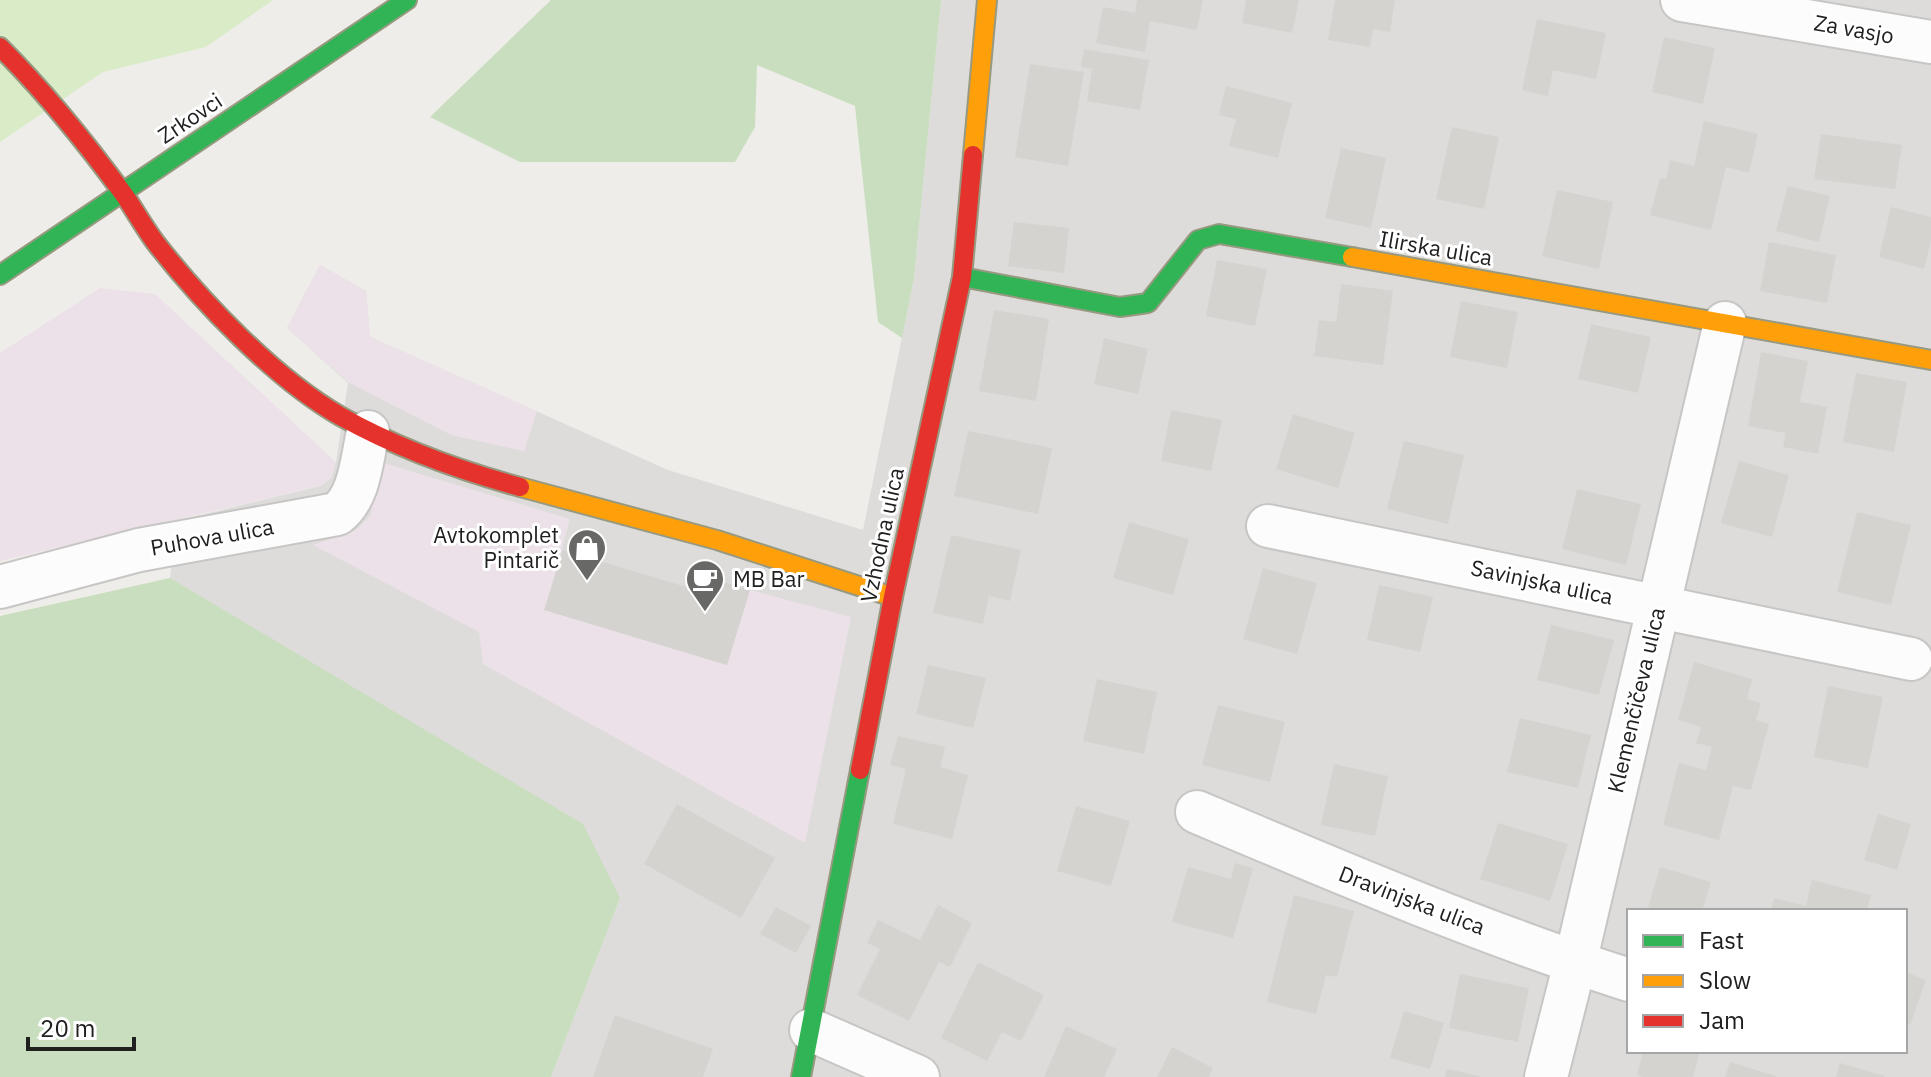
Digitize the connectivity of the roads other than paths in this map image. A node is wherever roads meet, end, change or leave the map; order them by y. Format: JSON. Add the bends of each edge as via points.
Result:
{"nodes":[{"id":1,"x":407,"y":0,"type":"edge"},
{"id":2,"x":987,"y":0,"type":"edge"},
{"id":3,"x":1682,"y":0,"type":"edge"},
{"id":4,"x":1931,"y":42,"type":"edge"},
{"id":5,"x":0,"y":47,"type":"edge"},
{"id":6,"x":122,"y":193,"type":"junction"},
{"id":7,"x":0,"y":275,"type":"edge"},
{"id":8,"x":962,"y":277,"type":"junction"},
{"id":9,"x":1725,"y":323,"type":"junction"},
{"id":10,"x":1931,"y":360,"type":"edge"},
{"id":11,"x":368,"y":432,"type":"junction"},
{"id":12,"x":1268,"y":526,"type":"dead end"},
{"id":13,"x":0,"y":587,"type":"edge"},
{"id":14,"x":893,"y":597,"type":"junction"},
{"id":15,"x":1658,"y":606,"type":"junction"},
{"id":16,"x":1911,"y":659,"type":"dead end"},
{"id":17,"x":1197,"y":812,"type":"dead end"},
{"id":18,"x":1575,"y":963,"type":"junction"},
{"id":19,"x":1627,"y":979,"type":"edge"},
{"id":20,"x":811,"y":1030,"type":"junction"},
{"id":21,"x":801,"y":1077,"type":"edge"},
{"id":22,"x":918,"y":1077,"type":"edge"},
{"id":23,"x":1546,"y":1077,"type":"edge"}],
"edges":[{"from":1,"to":6,"type":"street","name":"Zrkovci"},
{"from":2,"to":8,"type":"street","name":"Vzhodna ulica"},
{"from":3,"to":4,"type":"street","name":"Za vasjo"},
{"from":5,"to":6,"type":"street","via":[[51,99]]},
{"from":6,"to":7,"type":"street","name":"Zrkovci"},
{"from":6,"to":11,"type":"street","via":[[160,248],[262,355],[300,388]]},
{"from":8,"to":9,"type":"street","name":"Ilirska ulica","via":[[1120,307],[1148,303],[1198,240],[1219,234]]},
{"from":8,"to":14,"type":"street","name":"Vzhodna ulica"},
{"from":9,"to":10,"type":"street","name":"Ilirska ulica"},
{"from":9,"to":15,"type":"street","name":"Klemenčičeva ulica"},
{"from":11,"to":13,"type":"street","name":"Puhova ulica","via":[[352,498],[337,514],[139,550]]},
{"from":11,"to":14,"type":"street","via":[[544,495],[659,523]]},
{"from":12,"to":15,"type":"street","name":"Savinjska ulica"},
{"from":14,"to":20,"type":"street","name":"Vzhodna ulica"},
{"from":15,"to":16,"type":"street","name":"Savinjska ulica"},
{"from":15,"to":18,"type":"street","name":"Klemenčičeva ulica"},
{"from":17,"to":18,"type":"street","name":"Dravinjska ulica"},
{"from":18,"to":19,"type":"street","name":"Dravinjska ulica"},
{"from":18,"to":23,"type":"street","name":"Klemenčičeva ulica"},
{"from":20,"to":21,"type":"street","name":"Vzhodna ulica"},
{"from":20,"to":22,"type":"street"}]}
